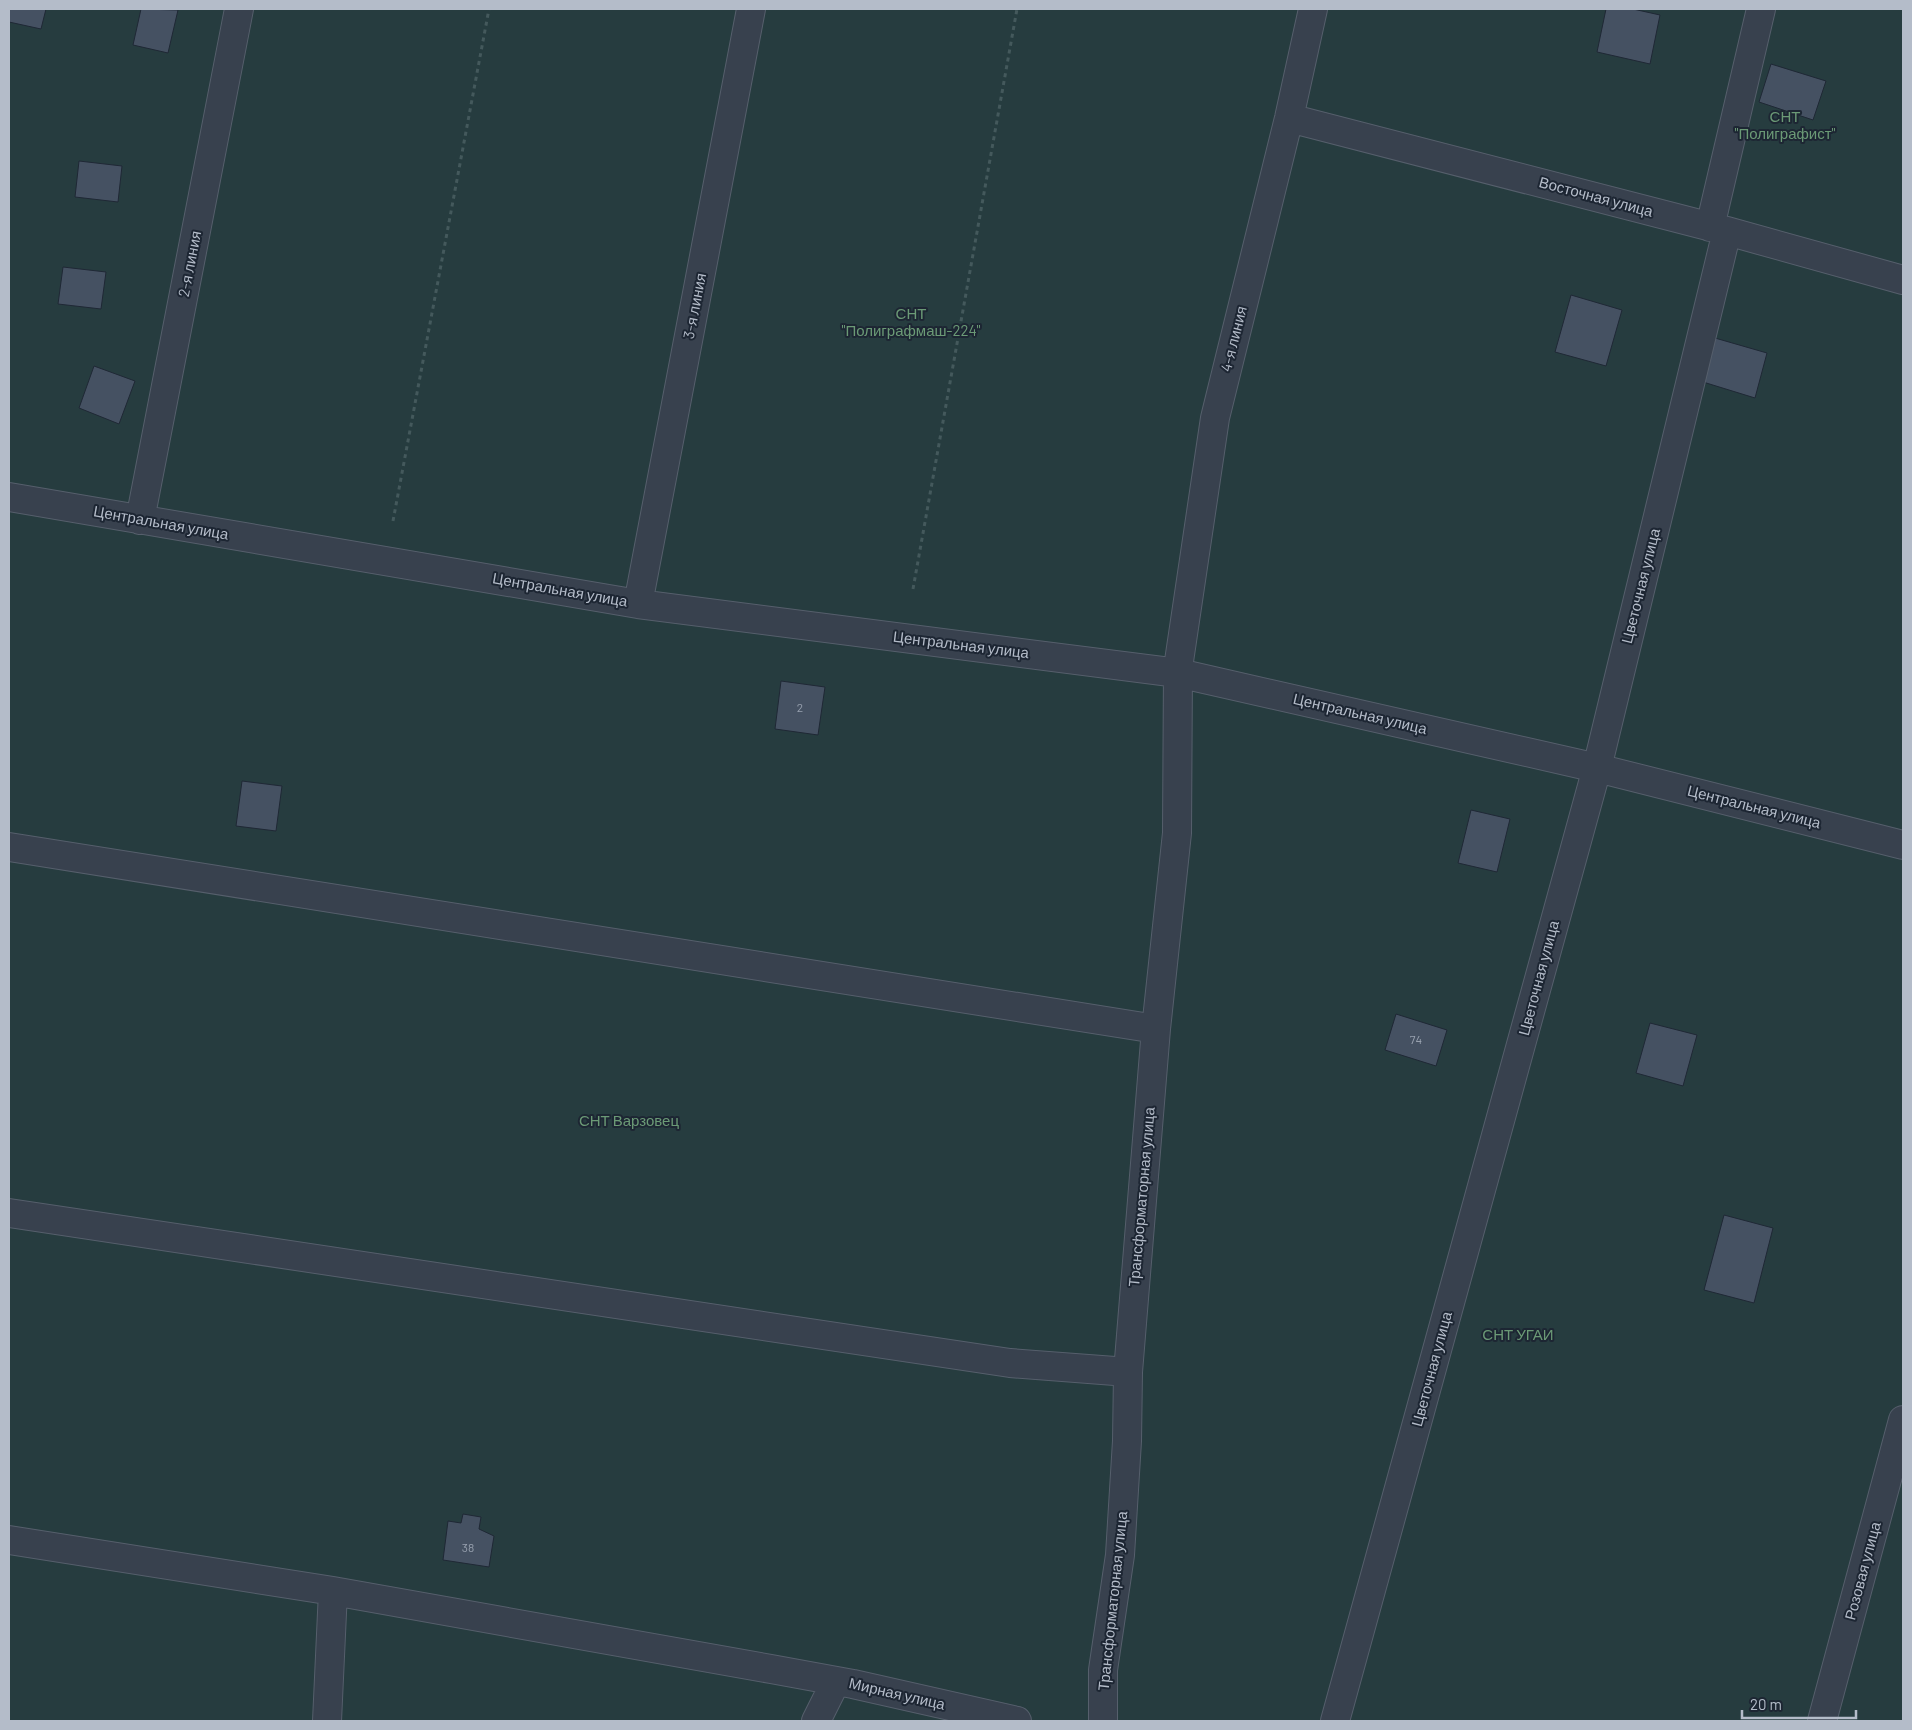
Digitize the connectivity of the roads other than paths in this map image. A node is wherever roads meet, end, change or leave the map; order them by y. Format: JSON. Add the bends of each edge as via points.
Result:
{"nodes":[{"id":1,"x":239,"y":9,"type":"edge"},
{"id":2,"x":751,"y":9,"type":"edge"},
{"id":3,"x":1313,"y":9,"type":"edge"},
{"id":4,"x":1761,"y":9,"type":"edge"},
{"id":5,"x":1289,"y":118,"type":"junction"},
{"id":6,"x":1718,"y":229,"type":"junction"},
{"id":7,"x":1903,"y":280,"type":"edge"},
{"id":8,"x":9,"y":497,"type":"edge"},
{"id":9,"x":140,"y":520,"type":"junction"},
{"id":10,"x":638,"y":604,"type":"junction"},
{"id":11,"x":1178,"y":673,"type":"junction"},
{"id":12,"x":1597,"y":768,"type":"junction"},
{"id":13,"x":1903,"y":845,"type":"edge"},
{"id":14,"x":9,"y":847,"type":"edge"},
{"id":15,"x":1156,"y":1029,"type":"junction"},
{"id":16,"x":9,"y":1213,"type":"edge"},
{"id":17,"x":1128,"y":1372,"type":"junction"},
{"id":18,"x":1903,"y":1420,"type":"edge"},
{"id":19,"x":9,"y":1540,"type":"edge"},
{"id":20,"x":333,"y":1591,"type":"junction"},
{"id":21,"x":836,"y":1681,"type":"junction"},
{"id":22,"x":327,"y":1721,"type":"edge"},
{"id":23,"x":816,"y":1721,"type":"edge"},
{"id":24,"x":1017,"y":1721,"type":"edge"},
{"id":25,"x":1103,"y":1721,"type":"edge"},
{"id":26,"x":1335,"y":1721,"type":"edge"},
{"id":27,"x":1822,"y":1721,"type":"edge"}],
"edges":[{"from":1,"to":9,"type":"street","name":"2-я линия"},
{"from":2,"to":10,"type":"street","name":"3-я линия"},
{"from":3,"to":5,"type":"street","name":"4-я линия"},
{"from":4,"to":6,"type":"street","name":"Цветочная улица"},
{"from":5,"to":6,"type":"street","name":"Восточная улица"},
{"from":5,"to":11,"type":"street","name":"4-я линия","via":[[1215,418]]},
{"from":6,"to":7,"type":"street","name":"Восточная улица"},
{"from":6,"to":12,"type":"street","name":"Цветочная улица"},
{"from":8,"to":9,"type":"street","name":"Центральная улица"},
{"from":9,"to":10,"type":"street","name":"Центральная улица"},
{"from":10,"to":11,"type":"street","name":"Центральная улица"},
{"from":11,"to":12,"type":"street","name":"Центральная улица"},
{"from":11,"to":15,"type":"street","name":"Трансформаторная улица","via":[[1177,833]]},
{"from":12,"to":13,"type":"street","name":"Центральная улица"},
{"from":12,"to":26,"type":"street","name":"Цветочная улица"},
{"from":14,"to":15,"type":"street"},
{"from":15,"to":17,"type":"street","name":"Трансформаторная улица"},
{"from":16,"to":17,"type":"street","via":[[1000,1362]]},
{"from":17,"to":25,"type":"street","name":"Трансформаторная улица","via":[[1120,1555],[1103,1670]]},
{"from":18,"to":27,"type":"street","name":"Розовая улица"},
{"from":19,"to":20,"type":"street","name":"Мирная улица"},
{"from":20,"to":21,"type":"street","name":"Мирная улица"},
{"from":20,"to":22,"type":"street"},
{"from":21,"to":23,"type":"street"},
{"from":21,"to":24,"type":"street","name":"Мирная улица"}]}
